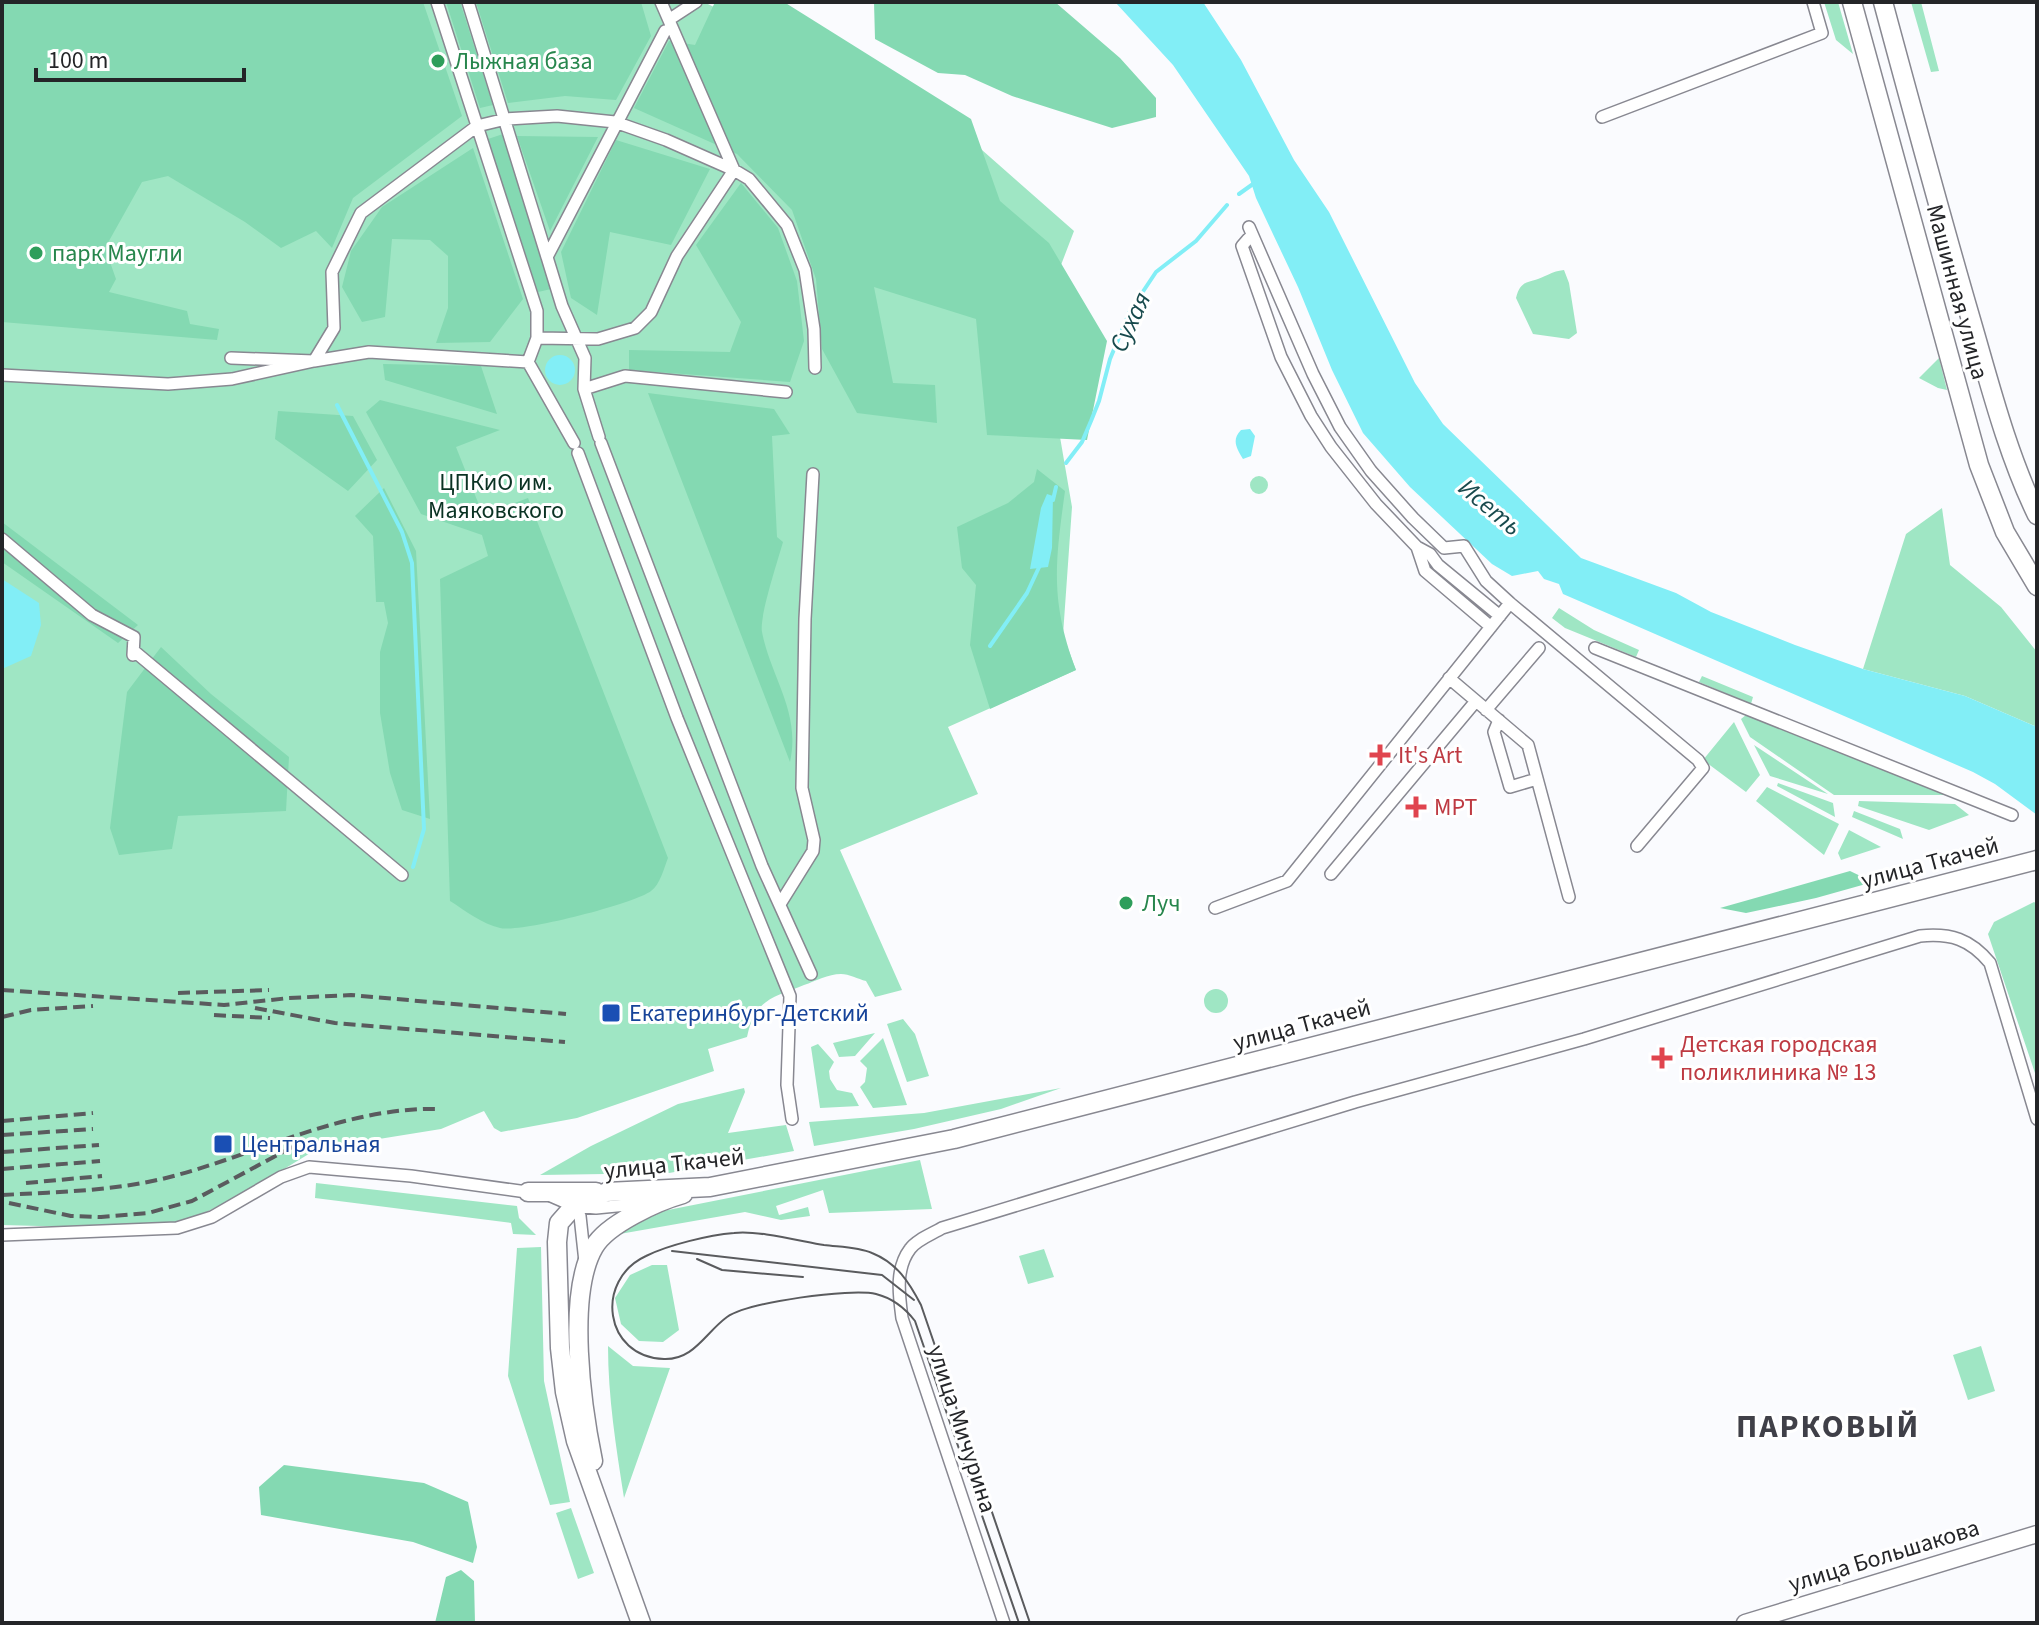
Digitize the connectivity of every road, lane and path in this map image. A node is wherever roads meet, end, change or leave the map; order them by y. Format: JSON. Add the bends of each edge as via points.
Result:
{"nodes":[{"id":1,"x":437,"y":2,"type":"edge"},
{"id":2,"x":468,"y":2,"type":"edge"},
{"id":3,"x":661,"y":2,"type":"edge"},
{"id":4,"x":696,"y":2,"type":"edge"},
{"id":5,"x":1813,"y":2,"type":"edge"},
{"id":6,"x":1852,"y":2,"type":"edge"},
{"id":7,"x":1883,"y":2,"type":"edge"},
{"id":8,"x":668,"y":25,"type":"junction"},
{"id":9,"x":1602,"y":117,"type":"dead end"},
{"id":10,"x":506,"y":119,"type":"junction"},
{"id":11,"x":615,"y":122,"type":"junction"},
{"id":12,"x":477,"y":126,"type":"junction"},
{"id":13,"x":734,"y":170,"type":"junction"},
{"id":14,"x":547,"y":257,"type":"junction"},
{"id":15,"x":537,"y":338,"type":"junction"},
{"id":16,"x":576,"y":340,"type":"junction"},
{"id":17,"x":231,"y":358,"type":"dead end"},
{"id":18,"x":314,"y":361,"type":"junction"},
{"id":19,"x":528,"y":362,"type":"junction"},
{"id":20,"x":815,"y":368,"type":"dead end"},
{"id":21,"x":2,"y":375,"type":"edge"},
{"id":22,"x":584,"y":389,"type":"junction"},
{"id":23,"x":786,"y":392,"type":"dead end"},
{"id":24,"x":813,"y":474,"type":"dead end"},
{"id":25,"x":2037,"y":515,"type":"edge"},
{"id":26,"x":2,"y":539,"type":"edge"},
{"id":27,"x":1417,"y":547,"type":"junction"},
{"id":28,"x":2037,"y":586,"type":"edge"},
{"id":29,"x":1510,"y":603,"type":"junction"},
{"id":30,"x":1500,"y":616,"type":"junction"},
{"id":31,"x":1491,"y":627,"type":"junction"},
{"id":32,"x":1539,"y":648,"type":"dead end"},
{"id":33,"x":1595,"y":648,"type":"dead end"},
{"id":34,"x":1449,"y":678,"type":"junction"},
{"id":35,"x":1476,"y":701,"type":"junction"},
{"id":36,"x":1486,"y":710,"type":"junction"},
{"id":37,"x":1499,"y":720,"type":"junction"},
{"id":38,"x":1537,"y":779,"type":"junction"},
{"id":39,"x":2012,"y":815,"type":"dead end"},
{"id":40,"x":1637,"y":846,"type":"dead end"},
{"id":41,"x":2033,"y":861,"type":"edge"},
{"id":42,"x":1331,"y":874,"type":"dead end"},
{"id":43,"x":402,"y":875,"type":"dead end"},
{"id":44,"x":1569,"y":897,"type":"dead end"},
{"id":45,"x":780,"y":904,"type":"junction"},
{"id":46,"x":1215,"y":908,"type":"dead end"},
{"id":47,"x":811,"y":974,"type":"dead end"},
{"id":48,"x":792,"y":1119,"type":"dead end"},
{"id":49,"x":2037,"y":1119,"type":"edge"},
{"id":50,"x":710,"y":1187,"type":"junction"},
{"id":51,"x":528,"y":1192,"type":"junction"},
{"id":52,"x":607,"y":1192,"type":"junction"},
{"id":53,"x":657,"y":1202,"type":"junction"},
{"id":54,"x":574,"y":1206,"type":"junction"},
{"id":55,"x":2,"y":1235,"type":"edge"},
{"id":56,"x":557,"y":1242,"type":"junction"},
{"id":57,"x":585,"y":1271,"type":"junction"},
{"id":58,"x":602,"y":1511,"type":"junction"},
{"id":59,"x":2037,"y":1534,"type":"edge"},
{"id":60,"x":641,"y":1623,"type":"edge"},
{"id":61,"x":1004,"y":1623,"type":"edge"},
{"id":62,"x":1745,"y":1623,"type":"edge"}],
"edges":[{"from":1,"to":12,"type":"street"},
{"from":2,"to":10,"type":"street"},
{"from":3,"to":8,"type":"street"},
{"from":4,"to":8,"type":"street"},
{"from":5,"to":9,"type":"street","via":[[1822,33]]},
{"from":6,"to":28,"type":"main road","name":"Машинная улица","via":[[1979,465],[2005,532]]},
{"from":7,"to":25,"type":"main road","name":"Машинная улица","via":[[1998,413]]},
{"from":8,"to":11,"type":"street"},
{"from":8,"to":13,"type":"street"},
{"from":10,"to":11,"type":"street","via":[[557,116]]},
{"from":10,"to":12,"type":"street"},
{"from":10,"to":14,"type":"street"},
{"from":11,"to":13,"type":"street"},
{"from":11,"to":14,"type":"street"},
{"from":12,"to":15,"type":"street","via":[[537,311]]},
{"from":12,"to":18,"type":"street","via":[[361,213],[332,272],[334,328]]},
{"from":13,"to":16,"type":"street","via":[[677,256],[651,312],[635,328]]},
{"from":13,"to":20,"type":"street","via":[[749,179],[787,225],[805,270]]},
{"from":14,"to":16,"type":"street"},
{"from":15,"to":16,"type":"street"},
{"from":15,"to":19,"type":"street"},
{"from":16,"to":22,"type":"street","via":[[585,358]]},
{"from":17,"to":18,"type":"street"},
{"from":18,"to":19,"type":"street","via":[[369,352]]},
{"from":18,"to":21,"type":"street","via":[[232,379],[168,384]]},
{"from":19,"to":48,"type":"street","via":[[576,448],[677,718],[790,996],[787,1085]]},
{"from":22,"to":23,"type":"street","via":[[625,376]]},
{"from":22,"to":45,"type":"street"},
{"from":24,"to":45,"type":"street","via":[[802,788],[814,840],[813,851]]},
{"from":26,"to":43,"type":"street","via":[[92,615],[134,637],[134,654]]},
{"from":27,"to":29,"type":"street","via":[[1349,473],[1311,416],[1266,317],[1242,246],[1248,233],[1340,427],[1371,471],[1444,548],[1464,546],[1486,581]]},
{"from":27,"to":30,"type":"street"},
{"from":27,"to":31,"type":"street","via":[[1425,571]]},
{"from":29,"to":30,"type":"street"},
{"from":29,"to":40,"type":"street","via":[[1703,768]]},
{"from":30,"to":31,"type":"street"},
{"from":31,"to":34,"type":"street"},
{"from":32,"to":36,"type":"street"},
{"from":33,"to":39,"type":"street"},
{"from":34,"to":35,"type":"street"},
{"from":34,"to":46,"type":"street","via":[[1287,881]]},
{"from":35,"to":36,"type":"street"},
{"from":35,"to":42,"type":"street"},
{"from":36,"to":37,"type":"street"},
{"from":37,"to":38,"type":"street","via":[[1528,745]]},
{"from":37,"to":38,"type":"street","via":[[1494,732],[1510,787]]},
{"from":38,"to":44,"type":"street"},
{"from":41,"to":50,"type":"main road","name":"улица Ткачей","via":[[954,1139]]},
{"from":45,"to":47,"type":"street"},
{"from":49,"to":61,"type":"street","name":"улица Мичурина","via":[[1990,963],[1976,946],[1936,934],[1264,1128],[942,1228],[910,1247],[899,1288],[902,1318]]},
{"from":50,"to":52,"type":"main road","name":"улица Ткачей"},
{"from":50,"to":53,"type":"main road"},
{"from":51,"to":52,"type":"main road"},
{"from":51,"to":54,"type":"street","name":"улица Ткачей","via":[[555,1196]]},
{"from":51,"to":55,"type":"street","name":"улица Ткачей","via":[[309,1167],[212,1217],[177,1228]]},
{"from":51,"to":56,"type":"main road","via":[[548,1207]]},
{"from":52,"to":54,"type":"main road","name":"улица Ткачей"},
{"from":53,"to":54,"type":"street","name":"улица Ткачей"},
{"from":53,"to":57,"type":"main road","via":[[595,1244]]},
{"from":54,"to":56,"type":"main road","via":[[559,1223]]},
{"from":54,"to":57,"type":"street","via":[[580,1216]]},
{"from":56,"to":58,"type":"main road","via":[[565,1392],[576,1441]]},
{"from":57,"to":58,"type":"main road","via":[[579,1340]]},
{"from":58,"to":60,"type":"main road"},
{"from":59,"to":62,"type":"street","name":"улица Большакова"}]}
